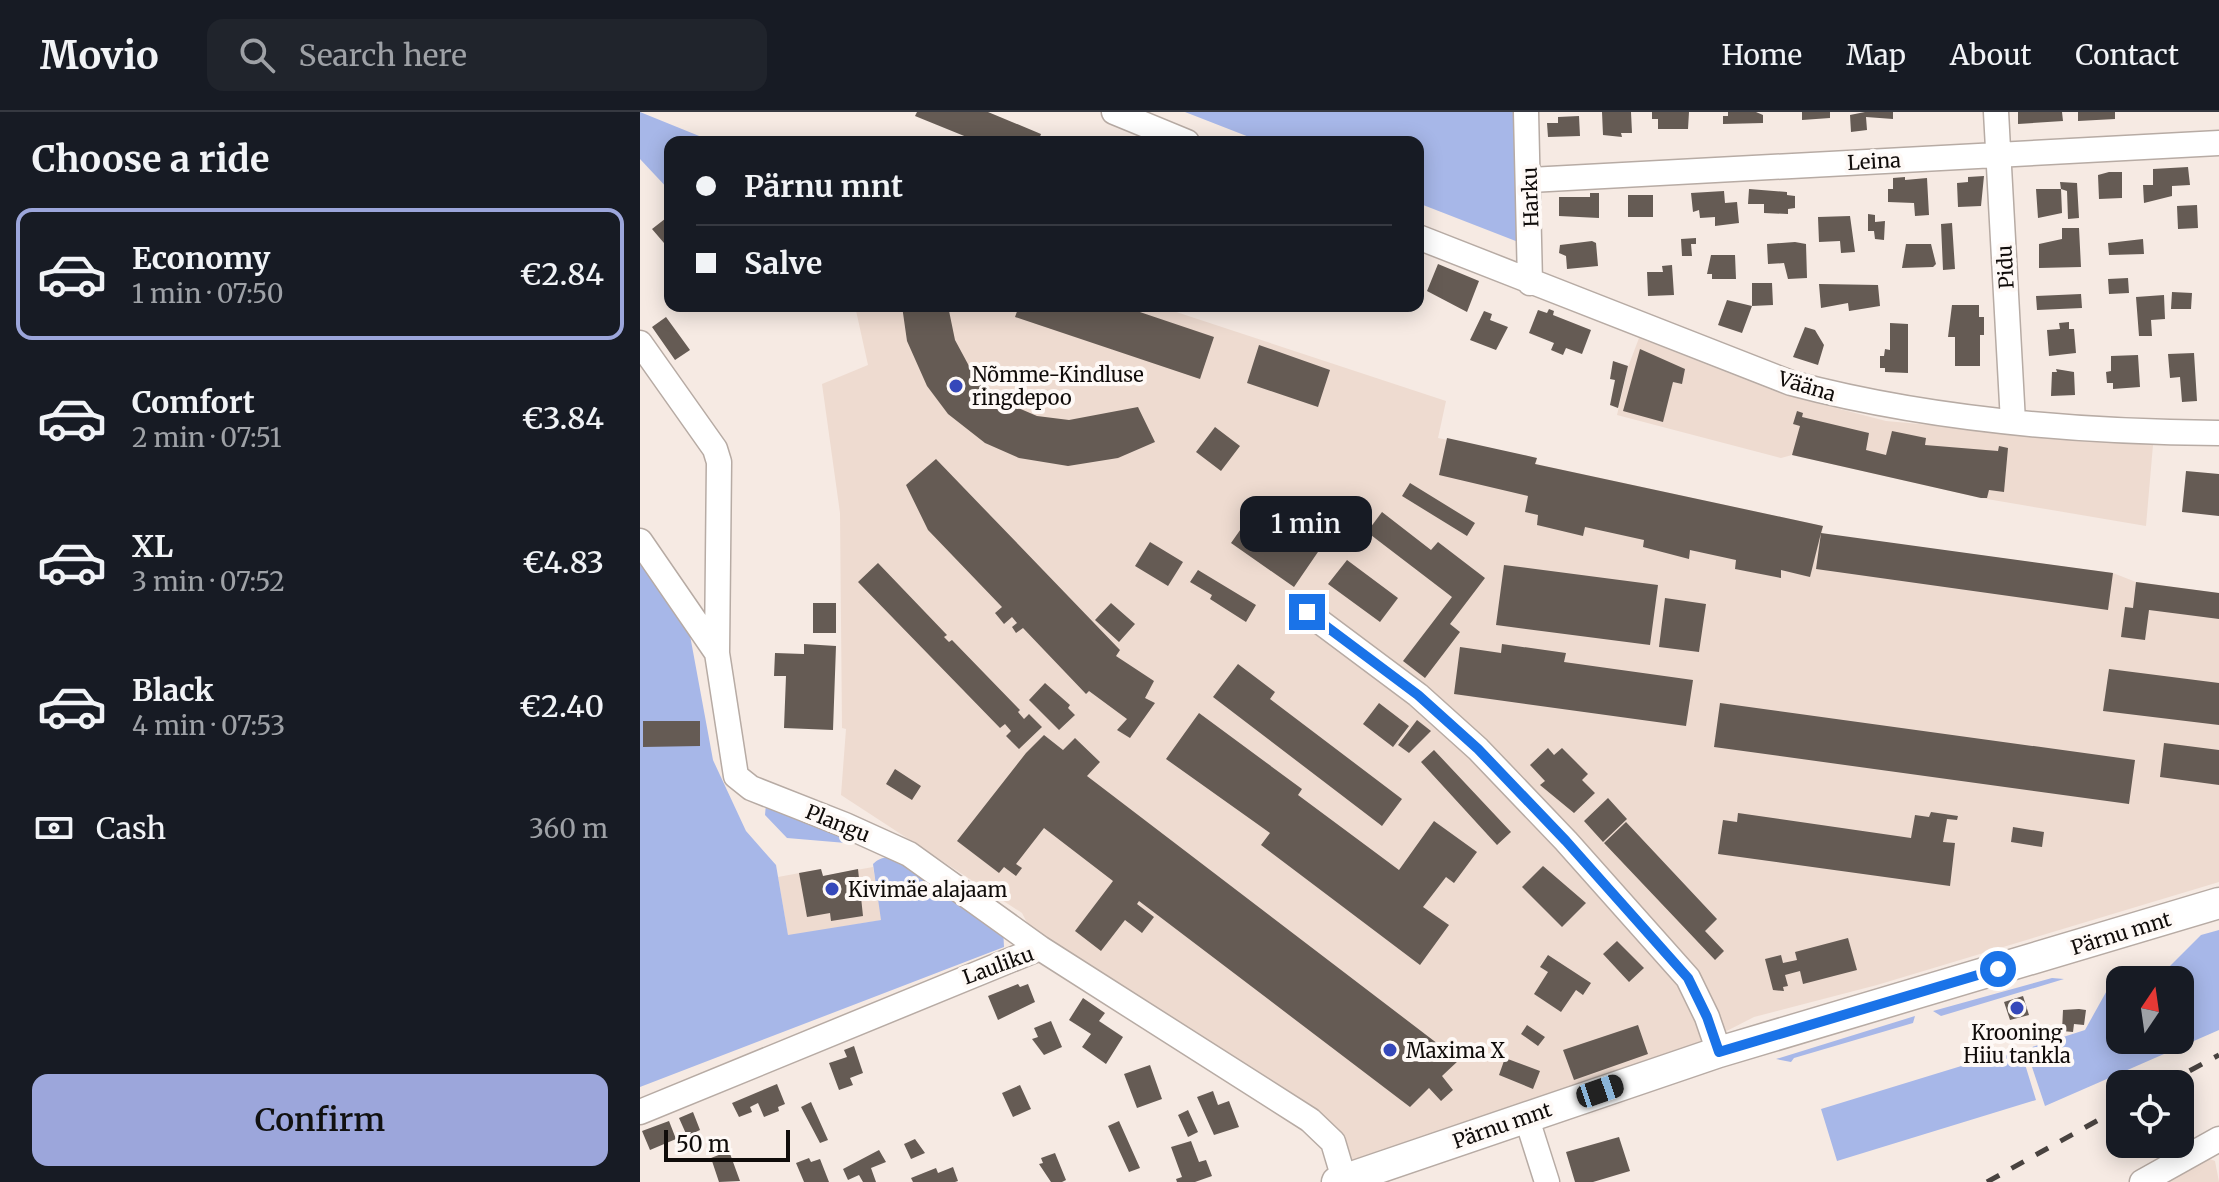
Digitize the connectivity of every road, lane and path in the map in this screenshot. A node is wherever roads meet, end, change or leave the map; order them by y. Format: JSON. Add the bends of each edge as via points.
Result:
{"nodes":[{"id":1,"x":1114,"y":112,"type":"edge"},
{"id":2,"x":1526,"y":112,"type":"edge"},
{"id":3,"x":1996,"y":112,"type":"edge"},
{"id":4,"x":1172,"y":136,"type":"edge"},
{"id":5,"x":2219,"y":143,"type":"edge"},
{"id":6,"x":1998,"y":155,"type":"junction"},
{"id":7,"x":1530,"y":180,"type":"junction"},
{"id":8,"x":1424,"y":239,"type":"edge"},
{"id":9,"x":1530,"y":283,"type":"junction"},
{"id":10,"x":640,"y":343,"type":"edge"},
{"id":11,"x":2013,"y":422,"type":"junction"},
{"id":12,"x":2219,"y":433,"type":"edge"},
{"id":13,"x":640,"y":541,"type":"edge"},
{"id":14,"x":1307,"y":612,"type":"dead end"},
{"id":15,"x":717,"y":653,"type":"junction"},
{"id":16,"x":2219,"y":903,"type":"edge"},
{"id":17,"x":1040,"y":948,"type":"junction"},
{"id":18,"x":1719,"y":1052,"type":"junction"},
{"id":19,"x":640,"y":1112,"type":"edge"},
{"id":20,"x":1526,"y":1116,"type":"junction"},
{"id":21,"x":2219,"y":1140,"type":"edge"},
{"id":22,"x":1341,"y":1181,"type":"edge"},
{"id":23,"x":1547,"y":1182,"type":"edge"},
{"id":24,"x":2142,"y":1182,"type":"edge"}],
"edges":[{"from":1,"to":4,"type":"street"},
{"from":2,"to":7,"type":"street","name":"Harku"},
{"from":3,"to":6,"type":"street","name":"Pidu"},
{"from":5,"to":6,"type":"street","name":"Leina"},
{"from":6,"to":7,"type":"street","name":"Leina"},
{"from":6,"to":11,"type":"street","name":"Pidu"},
{"from":7,"to":9,"type":"street","name":"Harku"},
{"from":8,"to":9,"type":"street","name":"Vääna"},
{"from":9,"to":11,"type":"street","name":"Vääna","via":[[1791,383],[1890,407]]},
{"from":10,"to":15,"type":"street","name":"Plangu","via":[[719,462]]},
{"from":11,"to":12,"type":"street","name":"Vääna"},
{"from":13,"to":15,"type":"street","name":"Plangu"},
{"from":14,"to":18,"type":"street","via":[[1418,695],[1566,841],[1688,978]]},
{"from":15,"to":17,"type":"street","name":"Plangu","via":[[736,776],[751,788],[909,854]]},
{"from":16,"to":18,"type":"main road","name":"Pärnu mnt"},
{"from":17,"to":19,"type":"street","name":"Lauliku"},
{"from":17,"to":22,"type":"street","name":"Lauliku","via":[[1310,1120],[1333,1142]]},
{"from":18,"to":20,"type":"main road","name":"Pärnu mnt"},
{"from":20,"to":22,"type":"main road","name":"Pärnu mnt"},
{"from":20,"to":23,"type":"street"},
{"from":21,"to":24,"type":"street"}]}
